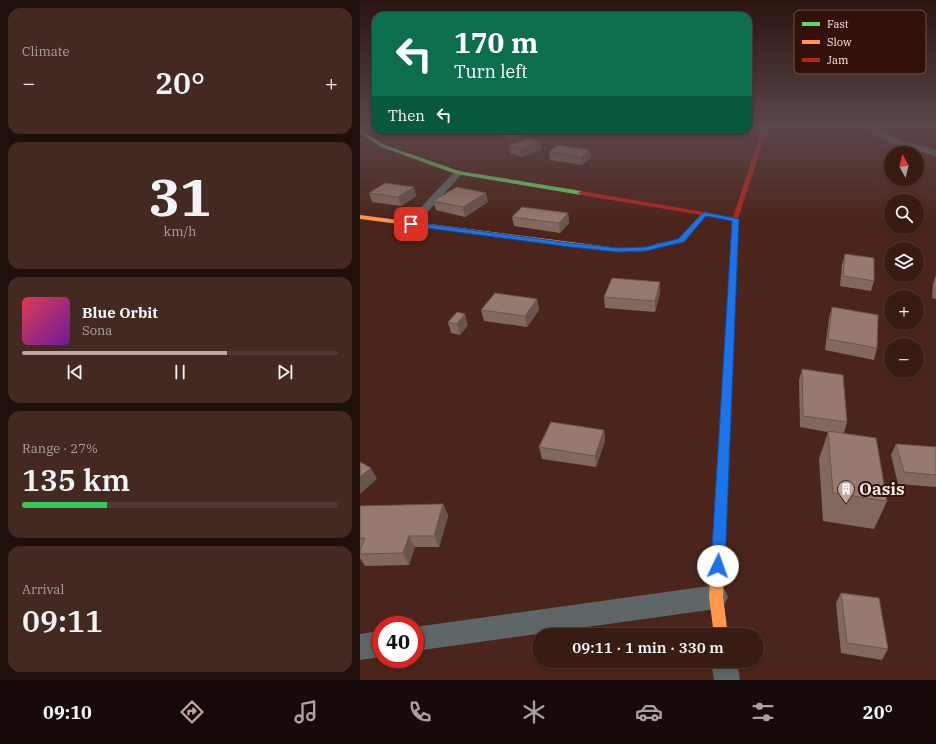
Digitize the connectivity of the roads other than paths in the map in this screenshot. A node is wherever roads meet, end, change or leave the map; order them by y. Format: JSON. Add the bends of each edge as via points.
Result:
{"nodes":[{"id":1,"x":416,"y":158,"type":"edge"},
{"id":2,"x":755,"y":158,"type":"edge"},
{"id":3,"x":458,"y":173,"type":"junction"},
{"id":4,"x":704,"y":214,"type":"junction"},
{"id":5,"x":360,"y":217,"type":"edge"},
{"id":6,"x":735,"y":219,"type":"junction"},
{"id":7,"x":411,"y":224,"type":"junction"},
{"id":8,"x":716,"y":597,"type":"junction"},
{"id":9,"x":720,"y":628,"type":"edge"},
{"id":10,"x":424,"y":638,"type":"edge"},
{"id":11,"x":372,"y":645,"type":"edge"},
{"id":12,"x":360,"y":647,"type":"edge"},
{"id":13,"x":725,"y":668,"type":"edge"},
{"id":14,"x":727,"y":680,"type":"edge"}],
"edges":[{"from":1,"to":3,"type":"street"},
{"from":2,"to":6,"type":"street"},
{"from":3,"to":4,"type":"street"},
{"from":3,"to":7,"type":"street"},
{"from":4,"to":6,"type":"street"},
{"from":4,"to":7,"type":"street","via":[[681,240],[646,249],[618,250]]},
{"from":5,"to":7,"type":"street"},
{"from":6,"to":8,"type":"street"},
{"from":8,"to":9,"type":"street"},
{"from":8,"to":10,"type":"street"},
{"from":11,"to":12,"type":"street"},
{"from":13,"to":14,"type":"street"}]}
